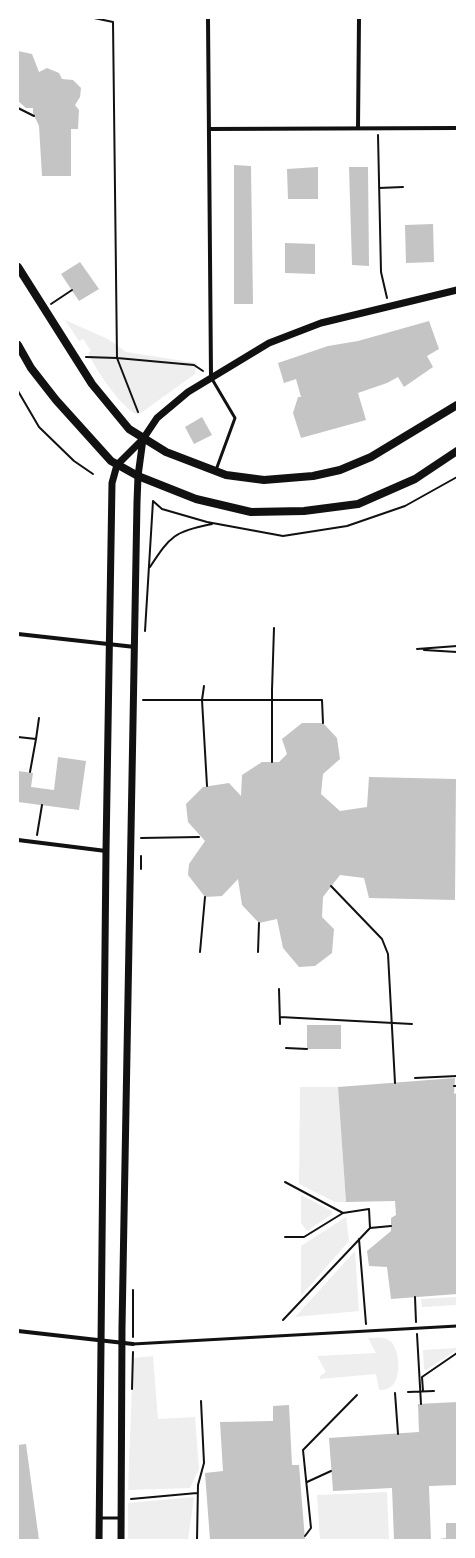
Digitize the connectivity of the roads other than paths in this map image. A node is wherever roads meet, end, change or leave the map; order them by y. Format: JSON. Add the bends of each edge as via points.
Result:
{"nodes":[{"id":1,"x":208,"y":18,"type":"edge"},
{"id":2,"x":359,"y":18,"type":"edge"},
{"id":3,"x":358,"y":128,"type":"junction"},
{"id":4,"x":457,"y":128,"type":"edge"},
{"id":5,"x":209,"y":129,"type":"junction"},
{"id":6,"x":18,"y":267,"type":"edge"},
{"id":7,"x":457,"y":290,"type":"edge"},
{"id":8,"x":18,"y":345,"type":"edge"},
{"id":9,"x":211,"y":376,"type":"junction"},
{"id":10,"x":457,"y":405,"type":"edge"},
{"id":11,"x":143,"y":439,"type":"junction"},
{"id":12,"x":457,"y":451,"type":"edge"},
{"id":13,"x":117,"y":465,"type":"junction"},
{"id":14,"x":215,"y":471,"type":"junction"},
{"id":15,"x":138,"y":476,"type":"junction"},
{"id":16,"x":18,"y":634,"type":"edge"},
{"id":17,"x":110,"y":645,"type":"junction"},
{"id":18,"x":135,"y":647,"type":"junction"},
{"id":19,"x":18,"y":840,"type":"edge"},
{"id":20,"x":106,"y":851,"type":"junction"},
{"id":21,"x":457,"y":1326,"type":"edge"},
{"id":22,"x":18,"y":1331,"type":"edge"},
{"id":23,"x":101,"y":1340,"type":"junction"},
{"id":24,"x":122,"y":1342,"type":"junction"},
{"id":25,"x":134,"y":1344,"type":"joint"},
{"id":26,"x":99,"y":1518,"type":"junction"},
{"id":27,"x":121,"y":1518,"type":"junction"},
{"id":28,"x":98,"y":1540,"type":"edge"},
{"id":29,"x":120,"y":1540,"type":"edge"}],
"edges":[{"from":1,"to":5,"type":"street"},
{"from":2,"to":3,"type":"street"},
{"from":3,"to":4,"type":"street"},
{"from":3,"to":5,"type":"street"},
{"from":5,"to":9,"type":"street"},
{"from":6,"to":11,"type":"main road","via":[[92,384],[129,429]]},
{"from":7,"to":9,"type":"street","via":[[321,323],[269,343]]},
{"from":8,"to":13,"type":"main road","via":[[31,368],[56,400],[80,429]]},
{"from":9,"to":11,"type":"street","via":[[157,418]]},
{"from":9,"to":14,"type":"lane","via":[[235,418]]},
{"from":10,"to":14,"type":"main road","via":[[371,457],[340,470],[313,476],[264,480]]},
{"from":11,"to":13,"type":"street"},
{"from":11,"to":14,"type":"main road","via":[[166,452]]},
{"from":11,"to":15,"type":"street"},
{"from":12,"to":15,"type":"main road","via":[[415,479],[358,504],[304,511],[251,512],[196,499]]},
{"from":13,"to":15,"type":"main road"},
{"from":13,"to":17,"type":"street","via":[[112,483]]},
{"from":15,"to":18,"type":"street"},
{"from":16,"to":17,"type":"street"},
{"from":17,"to":18,"type":"street"},
{"from":17,"to":20,"type":"street"},
{"from":18,"to":24,"type":"street"},
{"from":19,"to":20,"type":"street"},
{"from":20,"to":23,"type":"street"},
{"from":21,"to":25,"type":"lane"},
{"from":22,"to":23,"type":"street"},
{"from":23,"to":24,"type":"street"},
{"from":23,"to":26,"type":"street"},
{"from":24,"to":25,"type":"street"},
{"from":24,"to":27,"type":"street"},
{"from":26,"to":27,"type":"lane"},
{"from":26,"to":28,"type":"street"},
{"from":27,"to":29,"type":"street"}]}
